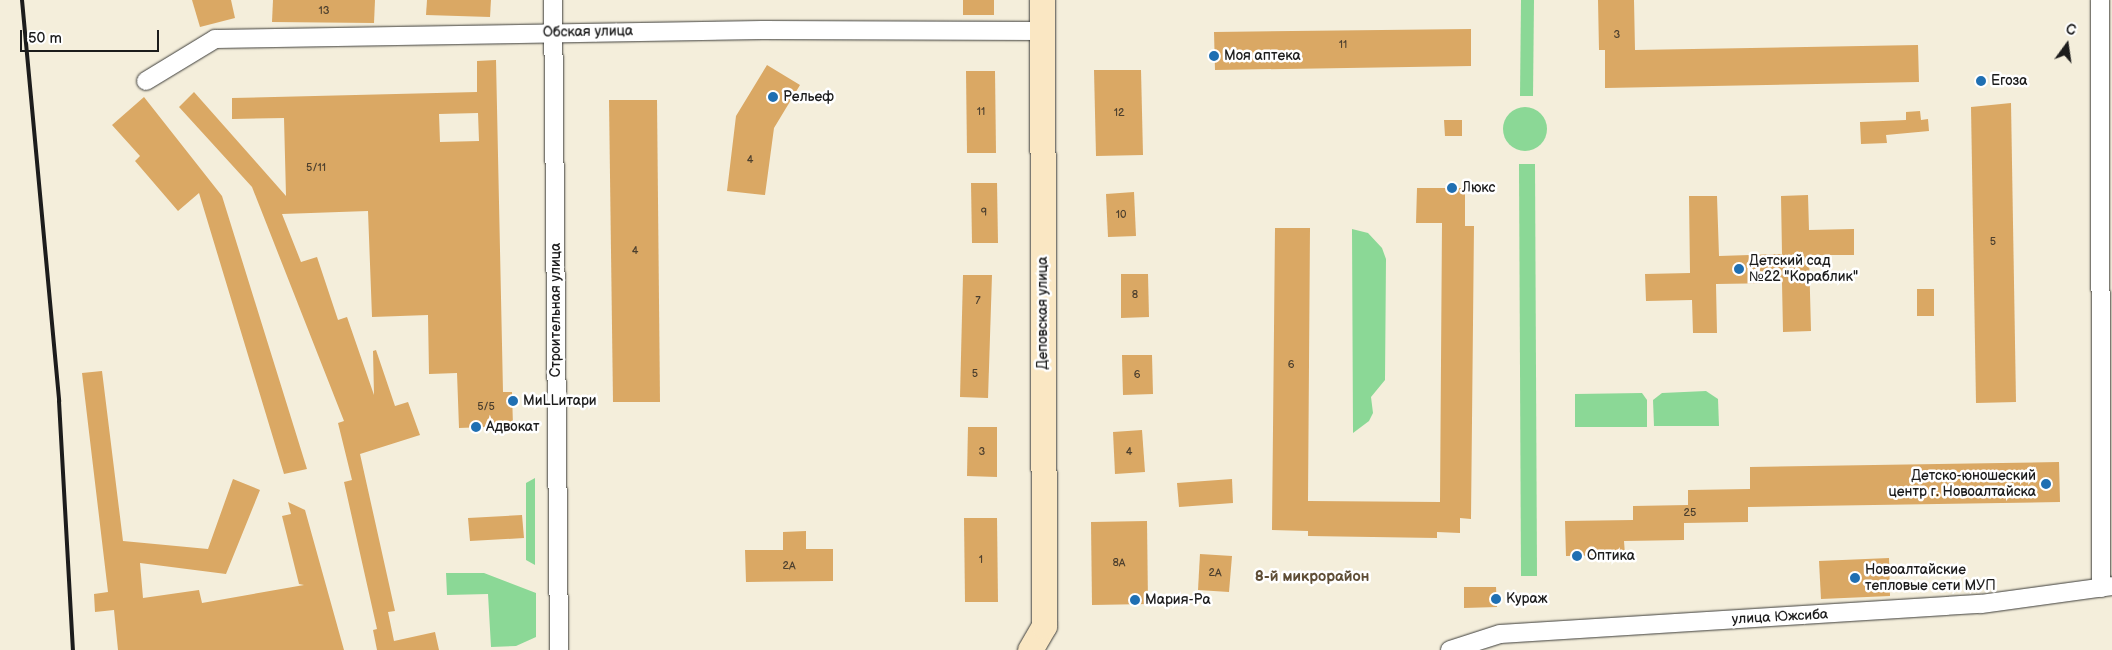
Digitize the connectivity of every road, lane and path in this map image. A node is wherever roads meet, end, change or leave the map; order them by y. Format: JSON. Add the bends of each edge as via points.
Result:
{"nodes":[{"id":1,"x":553,"y":0,"type":"edge"},
{"id":2,"x":1042,"y":0,"type":"edge"},
{"id":3,"x":2100,"y":0,"type":"edge"},
{"id":4,"x":553,"y":32,"type":"junction"},
{"id":5,"x":1042,"y":32,"type":"junction"},
{"id":6,"x":146,"y":80,"type":"dead end"},
{"id":7,"x":2106,"y":587,"type":"edge"},
{"id":8,"x":559,"y":650,"type":"edge"},
{"id":9,"x":1031,"y":650,"type":"edge"},
{"id":10,"x":1450,"y":650,"type":"edge"}],
"edges":[{"from":1,"to":4,"type":"street","name":"Строительная улица"},
{"from":2,"to":5,"type":"street","name":"Деповская улица"},
{"from":3,"to":7,"type":"street"},
{"from":4,"to":5,"type":"street","name":"Обская улица"},
{"from":4,"to":6,"type":"street","name":"Обская улица","via":[[214,39]]},
{"from":4,"to":8,"type":"street","name":"Строительная улица"},
{"from":5,"to":9,"type":"street","name":"Деповская улица","via":[[1044,626]]},
{"from":7,"to":10,"type":"street","name":"улица Южсиба","via":[[1981,604],[1500,634]]}]}
